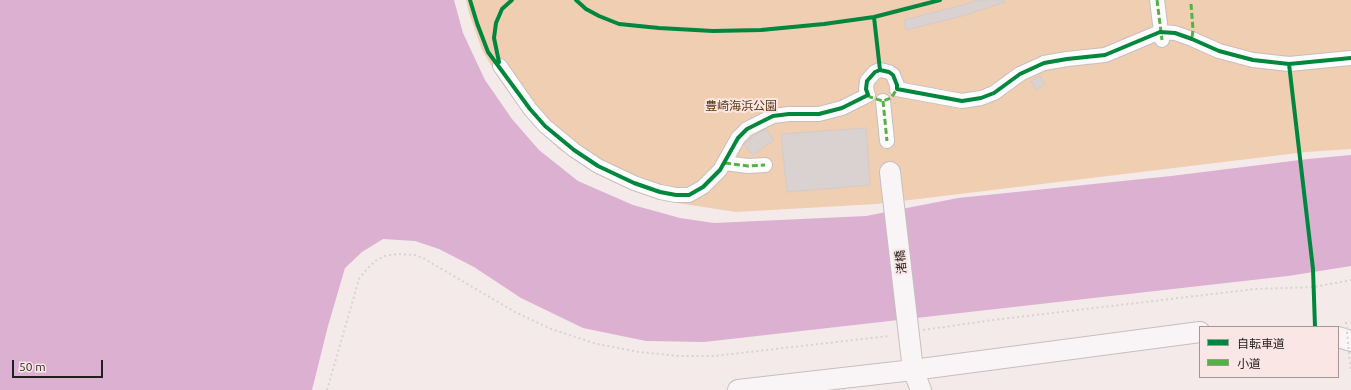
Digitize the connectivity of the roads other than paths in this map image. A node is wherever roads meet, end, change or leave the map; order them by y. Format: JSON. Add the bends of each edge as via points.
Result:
{"nodes":[{"id":1,"x":1157,"y":0,"type":"edge"},
{"id":2,"x":1161,"y":36,"type":"junction"},
{"id":3,"x":1351,"y":58,"type":"edge"},
{"id":4,"x":500,"y":66,"type":"road end"},
{"id":5,"x":897,"y":89,"type":"junction"},
{"id":6,"x":868,"y":95,"type":"junction"},
{"id":7,"x":883,"y":101,"type":"junction"},
{"id":8,"x":888,"y":141,"type":"dead end"},
{"id":9,"x":724,"y":163,"type":"junction"},
{"id":10,"x":765,"y":165,"type":"dead end"},
{"id":11,"x":890,"y":172,"type":"dead end"},
{"id":12,"x":1199,"y":332,"type":"edge"},
{"id":13,"x":913,"y":370,"type":"junction"},
{"id":14,"x":738,"y":390,"type":"edge"},
{"id":15,"x":910,"y":390,"type":"edge"},
{"id":16,"x":920,"y":390,"type":"edge"}],
"edges":[{"from":1,"to":2,"type":"street"},
{"from":2,"to":3,"type":"street","via":[[1175,33],[1219,51],[1253,60],[1289,64]]},
{"from":2,"to":5,"type":"street","via":[[1105,55],[1044,63],[1020,74],[994,93],[972,100],[948,99]]},
{"from":4,"to":9,"type":"street","via":[[530,110],[545,126],[598,166],[634,183],[660,192],[689,195],[703,187]]},
{"from":5,"to":6,"type":"street","via":[[893,75],[880,70],[867,81]]},
{"from":5,"to":7,"type":"street","via":[[891,98]]},
{"from":6,"to":7,"type":"street"},
{"from":6,"to":9,"type":"street","via":[[831,112],[773,116],[759,122],[746,129],[738,138]]},
{"from":7,"to":8,"type":"street"},
{"from":9,"to":10,"type":"street"},
{"from":11,"to":13,"type":"street","name":"渚橋","via":[[914,328]]},
{"from":12,"to":13,"type":"street"},
{"from":13,"to":14,"type":"street"},
{"from":13,"to":15,"type":"street"},
{"from":13,"to":16,"type":"street"}]}
